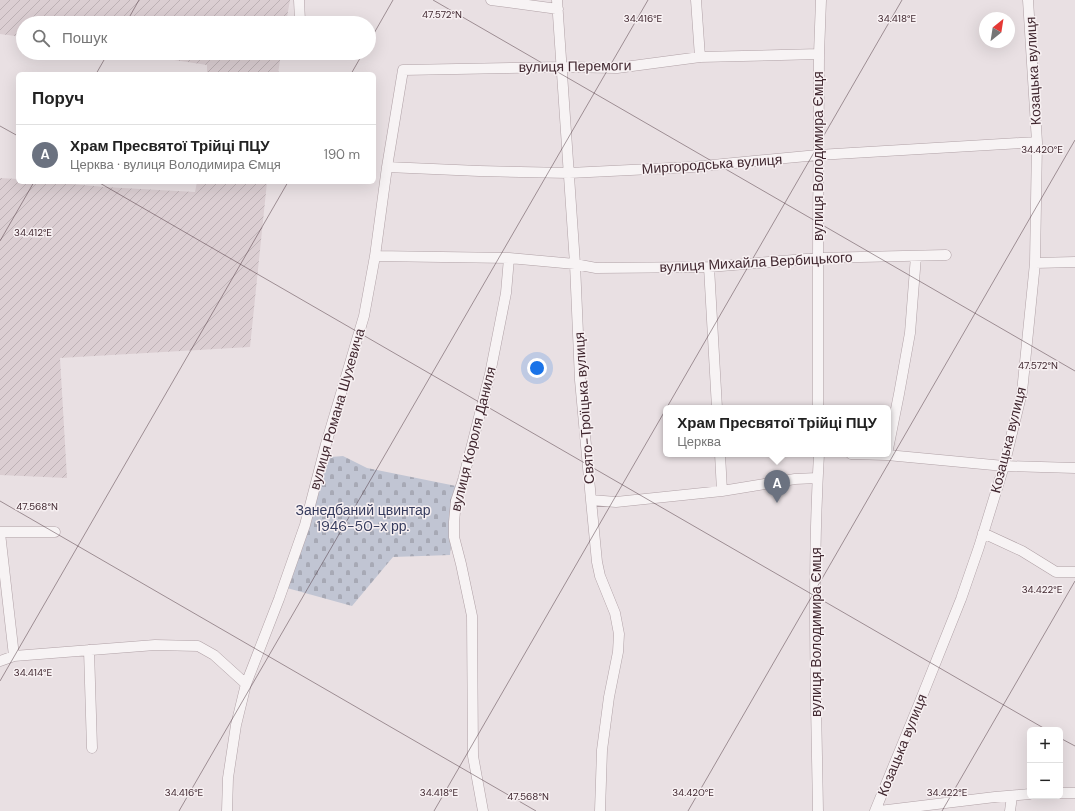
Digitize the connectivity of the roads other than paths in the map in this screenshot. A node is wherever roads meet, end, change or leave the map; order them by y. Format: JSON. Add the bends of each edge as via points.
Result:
{"nodes":[{"id":1,"x":299,"y":0,"type":"edge"},
{"id":2,"x":491,"y":0,"type":"edge"},
{"id":3,"x":696,"y":0,"type":"edge"},
{"id":4,"x":821,"y":0,"type":"edge"},
{"id":5,"x":1028,"y":0,"type":"edge"},
{"id":6,"x":558,"y":5,"type":"edge"},
{"id":7,"x":300,"y":16,"type":"edge"},
{"id":8,"x":819,"y":54,"type":"junction"},
{"id":9,"x":700,"y":57,"type":"junction"},
{"id":10,"x":562,"y":67,"type":"junction"},
{"id":11,"x":403,"y":70,"type":"joint"},
{"id":12,"x":1037,"y":142,"type":"junction"},
{"id":13,"x":818,"y":155,"type":"junction"},
{"id":14,"x":387,"y":167,"type":"junction"},
{"id":15,"x":570,"y":173,"type":"junction"},
{"id":16,"x":946,"y":255,"type":"dead end"},
{"id":17,"x":375,"y":256,"type":"junction"},
{"id":18,"x":916,"y":256,"type":"junction"},
{"id":19,"x":509,"y":258,"type":"junction"},
{"id":20,"x":818,"y":258,"type":"junction"},
{"id":21,"x":1075,"y":262,"type":"edge"},
{"id":22,"x":1035,"y":263,"type":"junction"},
{"id":23,"x":575,"y":264,"type":"junction"},
{"id":24,"x":709,"y":267,"type":"junction"},
{"id":25,"x":717,"y":405,"type":"edge"},
{"id":26,"x":818,"y":405,"type":"edge"},
{"id":27,"x":891,"y":433,"type":"edge"},
{"id":28,"x":891,"y":453,"type":"edge"},
{"id":29,"x":720,"y":457,"type":"edge"},
{"id":30,"x":818,"y":457,"type":"edge"},
{"id":31,"x":1004,"y":466,"type":"junction"},
{"id":32,"x":1075,"y":468,"type":"edge"},
{"id":33,"x":817,"y":478,"type":"junction"},
{"id":34,"x":722,"y":491,"type":"junction"},
{"id":35,"x":591,"y":500,"type":"junction"},
{"id":36,"x":56,"y":532,"type":"dead end"},
{"id":37,"x":0,"y":533,"type":"edge"},
{"id":38,"x":983,"y":533,"type":"junction"},
{"id":39,"x":1075,"y":572,"type":"edge"},
{"id":40,"x":89,"y":650,"type":"junction"},
{"id":41,"x":14,"y":656,"type":"junction"},
{"id":42,"x":0,"y":661,"type":"edge"},
{"id":43,"x":246,"y":684,"type":"junction"},
{"id":44,"x":92,"y":748,"type":"dead end"},
{"id":45,"x":1063,"y":793,"type":"edge"},
{"id":46,"x":1075,"y":793,"type":"edge"},
{"id":47,"x":1027,"y":794,"type":"edge"},
{"id":48,"x":1012,"y":796,"type":"junction"},
{"id":49,"x":227,"y":811,"type":"edge"},
{"id":50,"x":483,"y":811,"type":"edge"},
{"id":51,"x":600,"y":811,"type":"edge"},
{"id":52,"x":818,"y":811,"type":"edge"},
{"id":53,"x":875,"y":811,"type":"edge"},
{"id":54,"x":879,"y":811,"type":"edge"},
{"id":55,"x":1010,"y":811,"type":"edge"}],
"edges":[{"from":1,"to":7,"type":"street"},
{"from":2,"to":6,"type":"street"},
{"from":3,"to":9,"type":"street"},
{"from":4,"to":8,"type":"street","name":"вулиця Володимира Ємця"},
{"from":5,"to":12,"type":"street","name":"Козацька вулиця"},
{"from":6,"to":10,"type":"street","name":"Свято-Троїцька вулиця"},
{"from":8,"to":9,"type":"street","name":"вулиця Перемоги"},
{"from":8,"to":13,"type":"street","name":"вулиця Володимира Ємця"},
{"from":9,"to":10,"type":"street","name":"вулиця Перемоги","via":[[617,68]]},
{"from":10,"to":11,"type":"street","name":"вулиця Перемоги"},
{"from":10,"to":15,"type":"street","name":"Свято-Троїцька вулиця"},
{"from":11,"to":14,"type":"street","name":"вулиця Романа Шухевича"},
{"from":12,"to":13,"type":"street","name":"Миргородська вулиця"},
{"from":12,"to":22,"type":"street","name":"Козацька вулиця"},
{"from":13,"to":15,"type":"street","name":"Миргородська вулиця","via":[[692,167]]},
{"from":13,"to":20,"type":"street","name":"вулиця Володимира Ємця"},
{"from":14,"to":15,"type":"street","name":"Миргородська вулиця"},
{"from":14,"to":17,"type":"street","name":"вулиця Романа Шухевича"},
{"from":15,"to":23,"type":"street","name":"Свято-Троїцька вулиця"},
{"from":16,"to":18,"type":"street","name":"вулиця Михайла Вербицького"},
{"from":17,"to":19,"type":"street","name":"вулиця Михайла Вербицького"},
{"from":17,"to":43,"type":"street","name":"вулиця Романа Шухевича","via":[[364,316],[305,525]]},
{"from":18,"to":20,"type":"street","name":"вулиця Михайла Вербицького"},
{"from":18,"to":27,"type":"street","via":[[910,333]]},
{"from":19,"to":23,"type":"street","name":"вулиця Михайла Вербицького"},
{"from":19,"to":50,"type":"street","name":"вулиця Короля Даниля","via":[[506,293],[490,374],[456,501],[454,522],[456,549],[472,616],[473,756]]},
{"from":20,"to":24,"type":"street","name":"вулиця Михайла Вербицького"},
{"from":20,"to":26,"type":"street","name":"вулиця Володимира Ємця"},
{"from":21,"to":22,"type":"street"},
{"from":22,"to":31,"type":"street","name":"Козацька вулиця","via":[[1022,392]]},
{"from":23,"to":24,"type":"street","name":"вулиця Михайла Вербицького","via":[[596,268]]},
{"from":23,"to":35,"type":"street","name":"Свято-Троїцька вулиця","via":[[580,380]]},
{"from":24,"to":25,"type":"street"},
{"from":28,"to":31,"type":"street"},
{"from":29,"to":34,"type":"street"},
{"from":30,"to":33,"type":"street","name":"вулиця Володимира Ємця"},
{"from":31,"to":32,"type":"street"},
{"from":31,"to":38,"type":"street","name":"Козацька вулиця"},
{"from":33,"to":34,"type":"street"},
{"from":33,"to":52,"type":"street","name":"вулиця Володимира Ємця","via":[[815,620]]},
{"from":34,"to":35,"type":"street","via":[[616,502]]},
{"from":35,"to":51,"type":"street","name":"Свято-Троїцька вулиця","via":[[597,562],[619,634],[602,750]]},
{"from":36,"to":37,"type":"street"},
{"from":37,"to":41,"type":"street"},
{"from":38,"to":39,"type":"street","via":[[1056,572]]},
{"from":38,"to":53,"type":"street","name":"Козацька вулиця","via":[[958,606]]},
{"from":40,"to":41,"type":"street"},
{"from":40,"to":43,"type":"street","via":[[155,645],[198,646],[214,655]]},
{"from":40,"to":44,"type":"street"},
{"from":41,"to":42,"type":"street"},
{"from":43,"to":49,"type":"street","name":"вулиця Романа Шухевича","via":[[236,725],[228,778]]},
{"from":45,"to":46,"type":"street"},
{"from":47,"to":48,"type":"street"},
{"from":48,"to":54,"type":"street"},
{"from":48,"to":55,"type":"street"}]}
